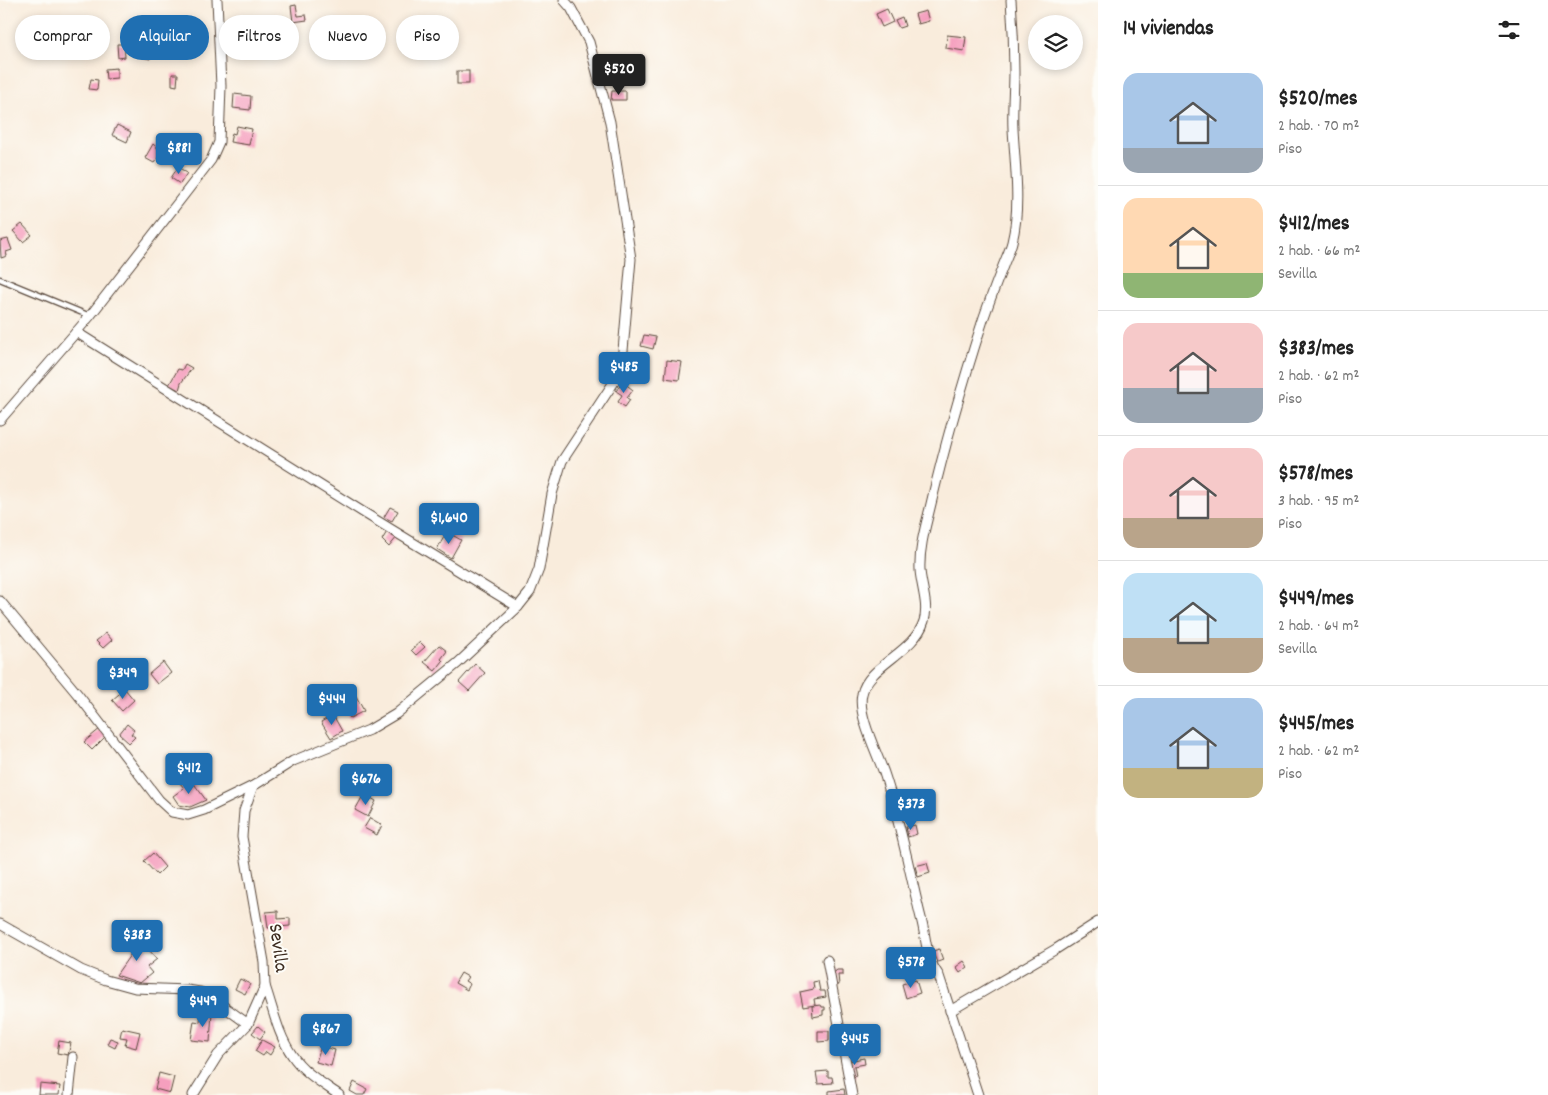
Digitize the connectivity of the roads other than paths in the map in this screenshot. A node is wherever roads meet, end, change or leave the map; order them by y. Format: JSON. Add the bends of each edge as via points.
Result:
{"nodes":[{"id":1,"x":217,"y":0,"type":"edge"},
{"id":2,"x":1011,"y":0,"type":"edge"},
{"id":3,"x":567,"y":1,"type":"edge"},
{"id":4,"x":0,"y":279,"type":"edge"},
{"id":5,"x":90,"y":316,"type":"junction"},
{"id":6,"x":76,"y":332,"type":"junction"},
{"id":7,"x":0,"y":420,"type":"edge"},
{"id":8,"x":0,"y":601,"type":"edge"},
{"id":9,"x":518,"y":607,"type":"junction"},
{"id":10,"x":253,"y":786,"type":"junction"},
{"id":11,"x":1098,"y":922,"type":"edge"},
{"id":12,"x":0,"y":924,"type":"edge"},
{"id":13,"x":827,"y":960,"type":"dead end"},
{"id":14,"x":265,"y":986,"type":"junction"},
{"id":15,"x":950,"y":1011,"type":"junction"},
{"id":16,"x":248,"y":1024,"type":"junction"},
{"id":17,"x":73,"y":1057,"type":"dead end"},
{"id":18,"x":69,"y":1095,"type":"edge"},
{"id":19,"x":193,"y":1095,"type":"edge"},
{"id":20,"x":339,"y":1095,"type":"edge"},
{"id":21,"x":852,"y":1095,"type":"edge"},
{"id":22,"x":978,"y":1095,"type":"edge"}],
"edges":[{"from":1,"to":5,"type":"street","via":[[221,86],[219,142],[211,160]]},
{"from":2,"to":15,"type":"street","via":[[1017,185],[1012,244],[965,376],[924,534],[920,567],[926,617],[914,639],[866,683],[861,707],[891,795],[924,928],[927,955],[939,976]]},
{"from":3,"to":9,"type":"street","via":[[589,42],[608,113],[631,259],[622,362],[616,379],[562,461],[552,494],[539,569],[530,592]]},
{"from":4,"to":5,"type":"lane"},
{"from":5,"to":6,"type":"street"},
{"from":6,"to":7,"type":"street"},
{"from":6,"to":9,"type":"street"},
{"from":8,"to":10,"type":"street","via":[[172,812],[188,814],[204,810]]},
{"from":9,"to":10,"type":"street","via":[[458,663],[396,714],[369,730],[293,761]]},
{"from":10,"to":14,"type":"street","name":"Sevilla","via":[[244,810],[242,837],[264,962]]},
{"from":11,"to":15,"type":"street"},
{"from":12,"to":16,"type":"street","via":[[81,970],[135,988],[200,992]]},
{"from":13,"to":21,"type":"street"},
{"from":14,"to":16,"type":"street","name":"Sevilla"},
{"from":14,"to":20,"type":"street","via":[[283,1040],[292,1056]]},
{"from":15,"to":22,"type":"street"},
{"from":16,"to":19,"type":"street","name":"Sevilla","via":[[218,1055]]},
{"from":17,"to":18,"type":"street"}]}
